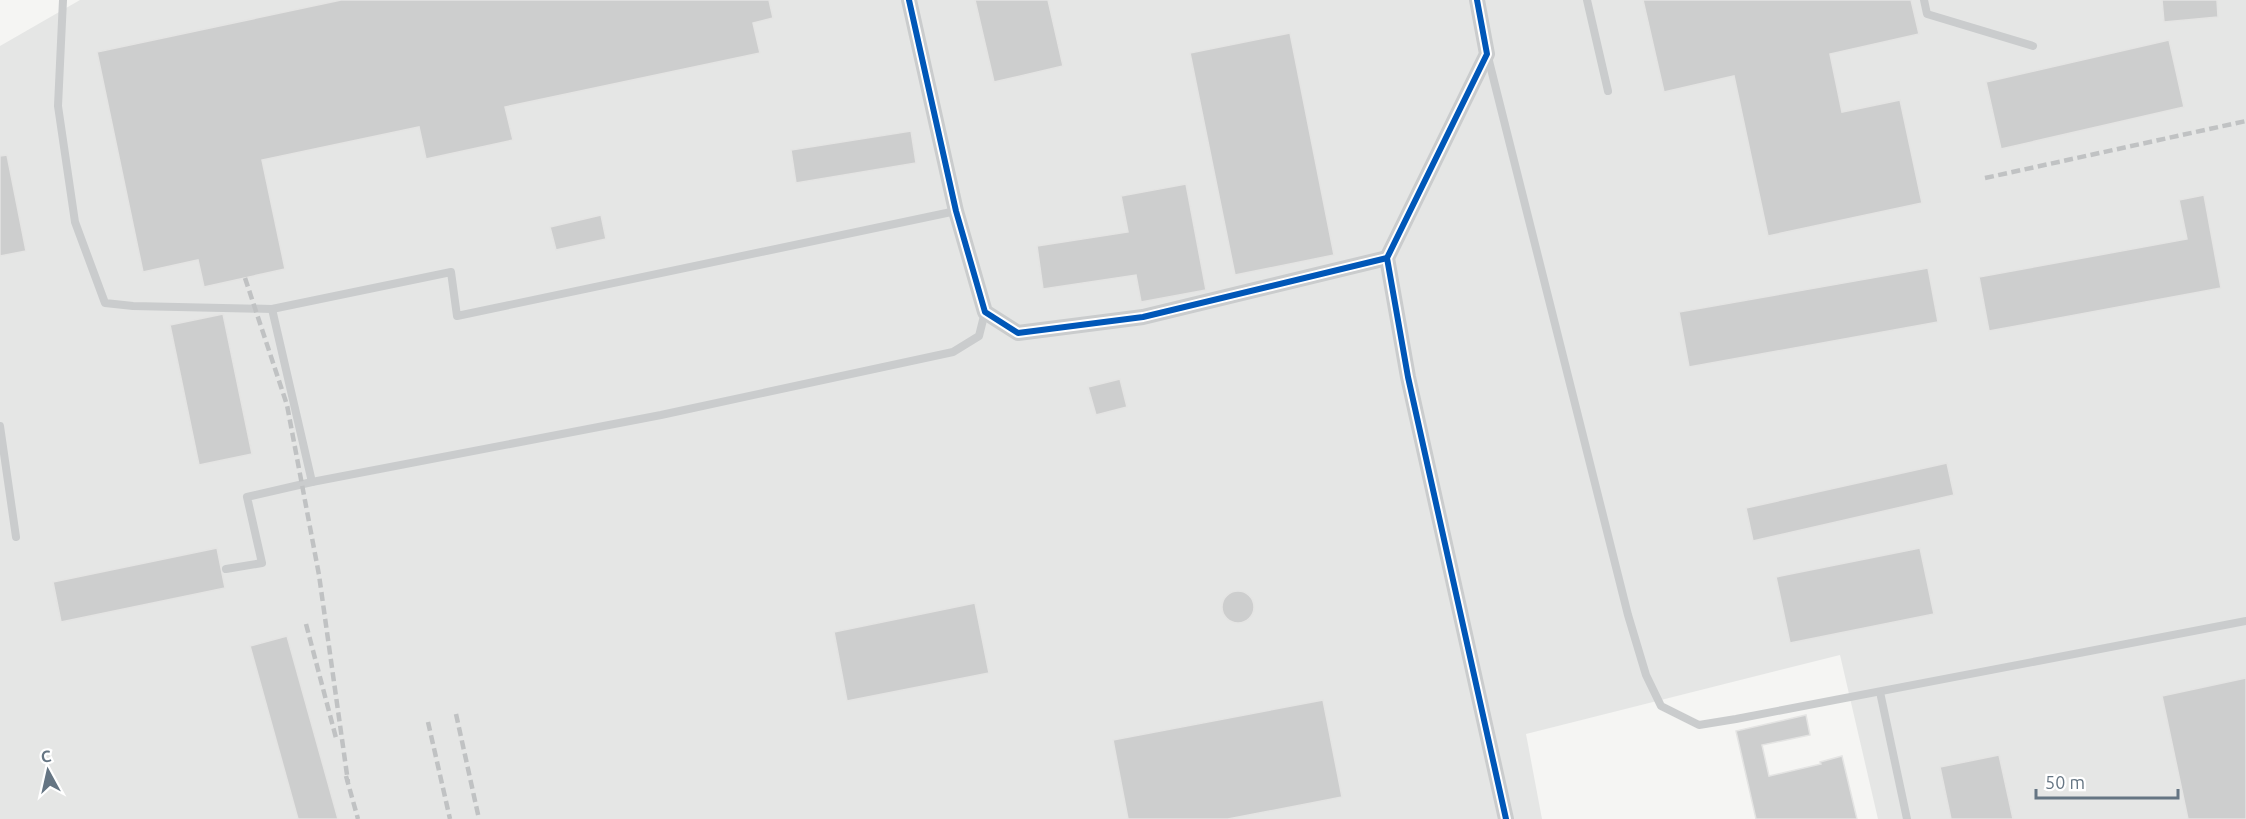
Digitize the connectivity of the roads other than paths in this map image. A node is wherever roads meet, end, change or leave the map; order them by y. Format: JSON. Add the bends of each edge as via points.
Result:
{"nodes":[{"id":1,"x":63,"y":0,"type":"edge"},
{"id":2,"x":909,"y":0,"type":"edge"},
{"id":3,"x":1477,"y":0,"type":"edge"},
{"id":4,"x":1587,"y":0,"type":"edge"},
{"id":5,"x":1924,"y":0,"type":"edge"},
{"id":6,"x":2033,"y":46,"type":"dead end"},
{"id":7,"x":1487,"y":54,"type":"junction"},
{"id":8,"x":1608,"y":91,"type":"dead end"},
{"id":9,"x":956,"y":211,"type":"junction"},
{"id":10,"x":1387,"y":258,"type":"junction"},
{"id":11,"x":272,"y":309,"type":"junction"},
{"id":12,"x":985,"y":312,"type":"junction"},
{"id":13,"x":0,"y":426,"type":"edge"},
{"id":14,"x":312,"y":482,"type":"junction"},
{"id":15,"x":16,"y":537,"type":"dead end"},
{"id":16,"x":226,"y":569,"type":"dead end"},
{"id":17,"x":2246,"y":621,"type":"edge"},
{"id":18,"x":1880,"y":692,"type":"junction"},
{"id":19,"x":1506,"y":819,"type":"edge"},
{"id":20,"x":1907,"y":819,"type":"edge"}],
"edges":[{"from":1,"to":11,"type":"lane","via":[[58,106],[75,222],[105,303]]},
{"from":2,"to":9,"type":"street"},
{"from":3,"to":7,"type":"street"},
{"from":4,"to":8,"type":"lane"},
{"from":5,"to":6,"type":"lane","via":[[1927,14]]},
{"from":7,"to":10,"type":"street"},
{"from":7,"to":18,"type":"lane","via":[[1628,615],[1646,675],[1661,706],[1699,724]]},
{"from":9,"to":11,"type":"lane","via":[[457,316],[451,272]]},
{"from":9,"to":12,"type":"street"},
{"from":10,"to":12,"type":"street","via":[[1143,316],[1018,333]]},
{"from":10,"to":19,"type":"street","via":[[1408,377]]},
{"from":11,"to":14,"type":"lane"},
{"from":12,"to":14,"type":"lane","via":[[979,336],[953,352],[660,415]]},
{"from":13,"to":15,"type":"lane"},
{"from":14,"to":16,"type":"lane","via":[[247,497],[262,563]]},
{"from":17,"to":18,"type":"lane"},
{"from":18,"to":20,"type":"lane"}]}
